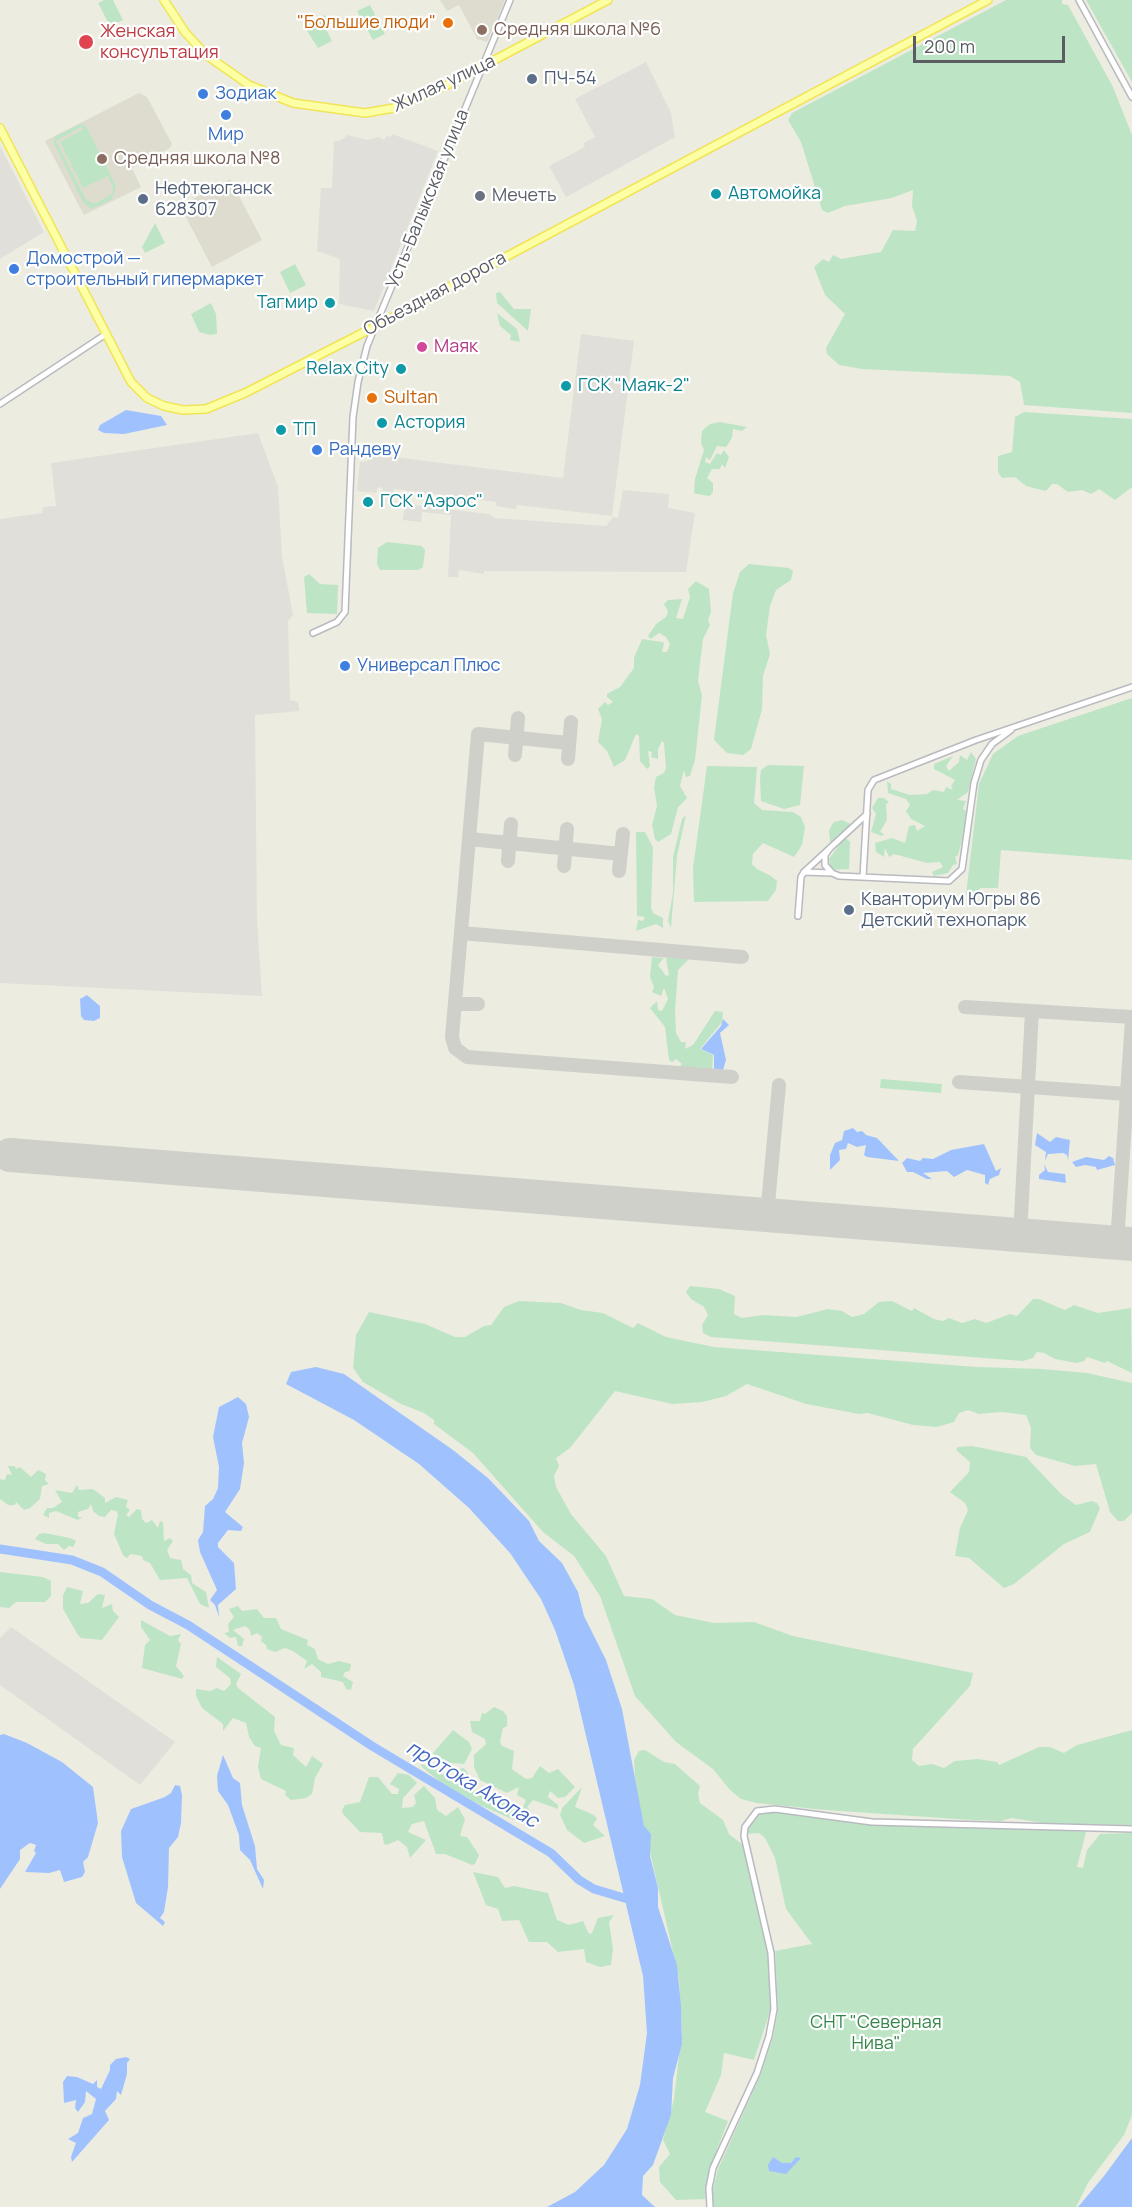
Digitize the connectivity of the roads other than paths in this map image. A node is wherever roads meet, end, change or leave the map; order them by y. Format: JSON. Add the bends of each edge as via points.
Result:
{"nodes":[{"id":1,"x":164,"y":0,"type":"edge"},
{"id":2,"x":510,"y":0,"type":"edge"},
{"id":3,"x":608,"y":0,"type":"edge"},
{"id":4,"x":988,"y":0,"type":"edge"},
{"id":5,"x":1079,"y":0,"type":"edge"},
{"id":6,"x":482,"y":69,"type":"junction"},
{"id":7,"x":1132,"y":97,"type":"edge"},
{"id":8,"x":0,"y":128,"type":"edge"},
{"id":9,"x":376,"y":326,"type":"junction"},
{"id":10,"x":106,"y":334,"type":"junction"},
{"id":11,"x":0,"y":404,"type":"edge"},
{"id":12,"x":313,"y":633,"type":"dead end"},
{"id":13,"x":1132,"y":687,"type":"edge"},
{"id":14,"x":1017,"y":726,"type":"junction"},
{"id":15,"x":976,"y":740,"type":"junction"},
{"id":16,"x":985,"y":752,"type":"junction"},
{"id":17,"x":867,"y":814,"type":"junction"},
{"id":18,"x":830,"y":848,"type":"junction"},
{"id":19,"x":804,"y":872,"type":"junction"},
{"id":20,"x":832,"y":873,"type":"junction"},
{"id":21,"x":863,"y":877,"type":"junction"},
{"id":22,"x":798,"y":916,"type":"dead end"},
{"id":23,"x":1132,"y":1829,"type":"edge"},
{"id":24,"x":710,"y":2207,"type":"edge"}],
"edges":[{"from":1,"to":6,"type":"main road","name":"Жилая улица","via":[[192,40],[226,71],[257,90],[301,105],[346,112],[386,110]]},
{"from":2,"to":6,"type":"street","name":"Усть-Балыкская улица"},
{"from":3,"to":6,"type":"main road","name":"Жилая улица"},
{"from":4,"to":9,"type":"main road","name":"Объездная дорога"},
{"from":5,"to":7,"type":"street"},
{"from":6,"to":9,"type":"street","name":"Усть-Балыкская улица"},
{"from":8,"to":10,"type":"main road","name":"Объездная дорога"},
{"from":9,"to":10,"type":"main road","name":"Объездная дорога","via":[[226,402],[195,410],[164,406],[142,394],[131,382]]},
{"from":9,"to":12,"type":"street","name":"Усть-Балыкская улица","via":[[362,364],[353,417],[345,612],[337,622]]},
{"from":10,"to":11,"type":"street"},
{"from":13,"to":14,"type":"street"},
{"from":14,"to":15,"type":"street"},
{"from":14,"to":16,"type":"street"},
{"from":15,"to":16,"type":"street"},
{"from":15,"to":17,"type":"street","via":[[874,780],[868,790]]},
{"from":16,"to":21,"type":"street","via":[[974,783],[960,873],[945,881]]},
{"from":17,"to":18,"type":"street"},
{"from":17,"to":21,"type":"street"},
{"from":18,"to":19,"type":"street"},
{"from":18,"to":20,"type":"street","via":[[825,860]]},
{"from":19,"to":20,"type":"street"},
{"from":19,"to":22,"type":"street"},
{"from":20,"to":21,"type":"street"},
{"from":23,"to":24,"type":"street","via":[[872,1822],[775,1809],[757,1811],[745,1827],[744,1836],[769,1941],[774,2009],[757,2073],[713,2168]]}]}
